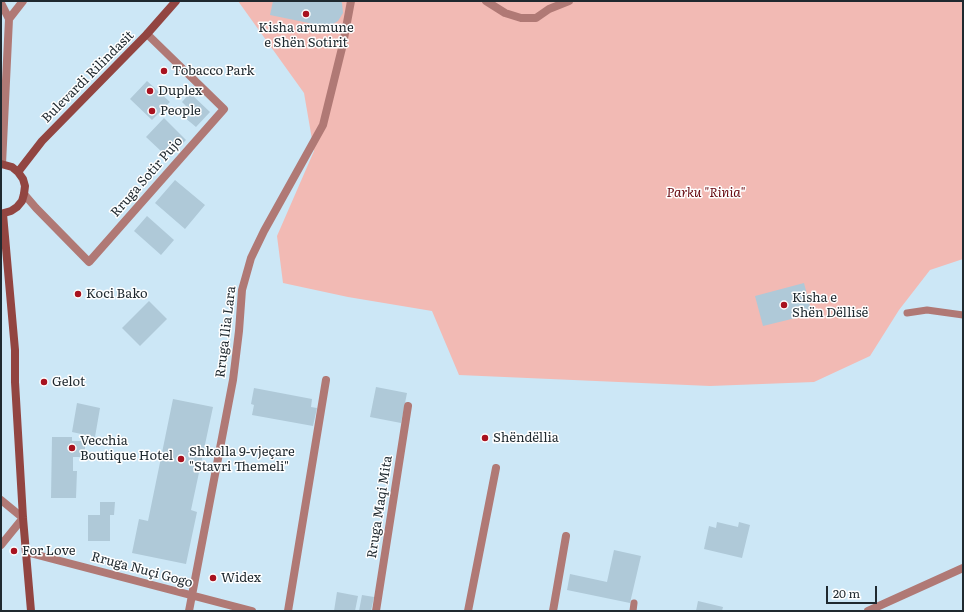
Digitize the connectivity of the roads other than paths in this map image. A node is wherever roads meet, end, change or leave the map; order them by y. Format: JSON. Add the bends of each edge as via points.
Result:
{"nodes":[{"id":1,"x":23,"y":1,"type":"edge"},
{"id":2,"x":176,"y":1,"type":"edge"},
{"id":3,"x":351,"y":1,"type":"edge"},
{"id":4,"x":486,"y":1,"type":"edge"},
{"id":5,"x":569,"y":1,"type":"edge"},
{"id":6,"x":1,"y":4,"type":"edge"},
{"id":7,"x":9,"y":19,"type":"junction"},
{"id":8,"x":147,"y":34,"type":"junction"},
{"id":9,"x":2,"y":164,"type":"edge"},
{"id":10,"x":18,"y":172,"type":"junction"},
{"id":11,"x":24,"y":194,"type":"junction"},
{"id":12,"x":2,"y":214,"type":"edge"},
{"id":13,"x":907,"y":314,"type":"dead end"},
{"id":14,"x":963,"y":315,"type":"edge"},
{"id":15,"x":326,"y":380,"type":"dead end"},
{"id":16,"x":408,"y":406,"type":"dead end"},
{"id":17,"x":496,"y":468,"type":"dead end"},
{"id":18,"x":1,"y":500,"type":"edge"},
{"id":19,"x":23,"y":518,"type":"junction"},
{"id":20,"x":566,"y":536,"type":"dead end"},
{"id":21,"x":1,"y":545,"type":"edge"},
{"id":22,"x":26,"y":552,"type":"junction"},
{"id":23,"x":963,"y":568,"type":"edge"},
{"id":24,"x":192,"y":595,"type":"junction"},
{"id":25,"x":634,"y":603,"type":"dead end"},
{"id":26,"x":31,"y":611,"type":"edge"},
{"id":27,"x":189,"y":611,"type":"edge"},
{"id":28,"x":252,"y":611,"type":"edge"},
{"id":29,"x":288,"y":611,"type":"edge"},
{"id":30,"x":376,"y":611,"type":"edge"},
{"id":31,"x":468,"y":611,"type":"edge"},
{"id":32,"x":553,"y":611,"type":"edge"},
{"id":33,"x":633,"y":611,"type":"edge"},
{"id":34,"x":868,"y":611,"type":"edge"}],
"edges":[{"from":1,"to":7,"type":"street"},
{"from":2,"to":8,"type":"street","name":"Bulevardi Rilindasit"},
{"from":3,"to":24,"type":"street","name":"Rruga Ilia Lara","via":[[323,125],[264,231],[251,258],[242,290],[233,380]]},
{"from":4,"to":5,"type":"street","via":[[505,13],[521,18],[536,18],[549,9]]},
{"from":6,"to":7,"type":"street"},
{"from":7,"to":9,"type":"street"},
{"from":8,"to":10,"type":"street","name":"Bulevardi Rilindasit","via":[[42,141]]},
{"from":8,"to":11,"type":"street","name":"Rruga Sotir Pujo","via":[[224,109],[89,262]]},
{"from":9,"to":10,"type":"street"},
{"from":10,"to":11,"type":"street","via":[[25,186]]},
{"from":11,"to":12,"type":"street","via":[[17,207]]},
{"from":12,"to":19,"type":"street","via":[[15,350]]},
{"from":13,"to":14,"type":"lane","via":[[927,310]]},
{"from":15,"to":29,"type":"street"},
{"from":16,"to":30,"type":"street","name":"Rruga Maqi Mita"},
{"from":17,"to":31,"type":"street"},
{"from":18,"to":19,"type":"street"},
{"from":19,"to":21,"type":"street"},
{"from":19,"to":22,"type":"street"},
{"from":20,"to":32,"type":"street"},
{"from":22,"to":24,"type":"street","name":"Rruga Nuçi Gogo"},
{"from":22,"to":26,"type":"street"},
{"from":23,"to":34,"type":"street"},
{"from":24,"to":27,"type":"street","name":"Rruga Ilia Lara"},
{"from":24,"to":28,"type":"street","name":"Rruga Nuçi Gogo"},
{"from":25,"to":33,"type":"lane"}]}
